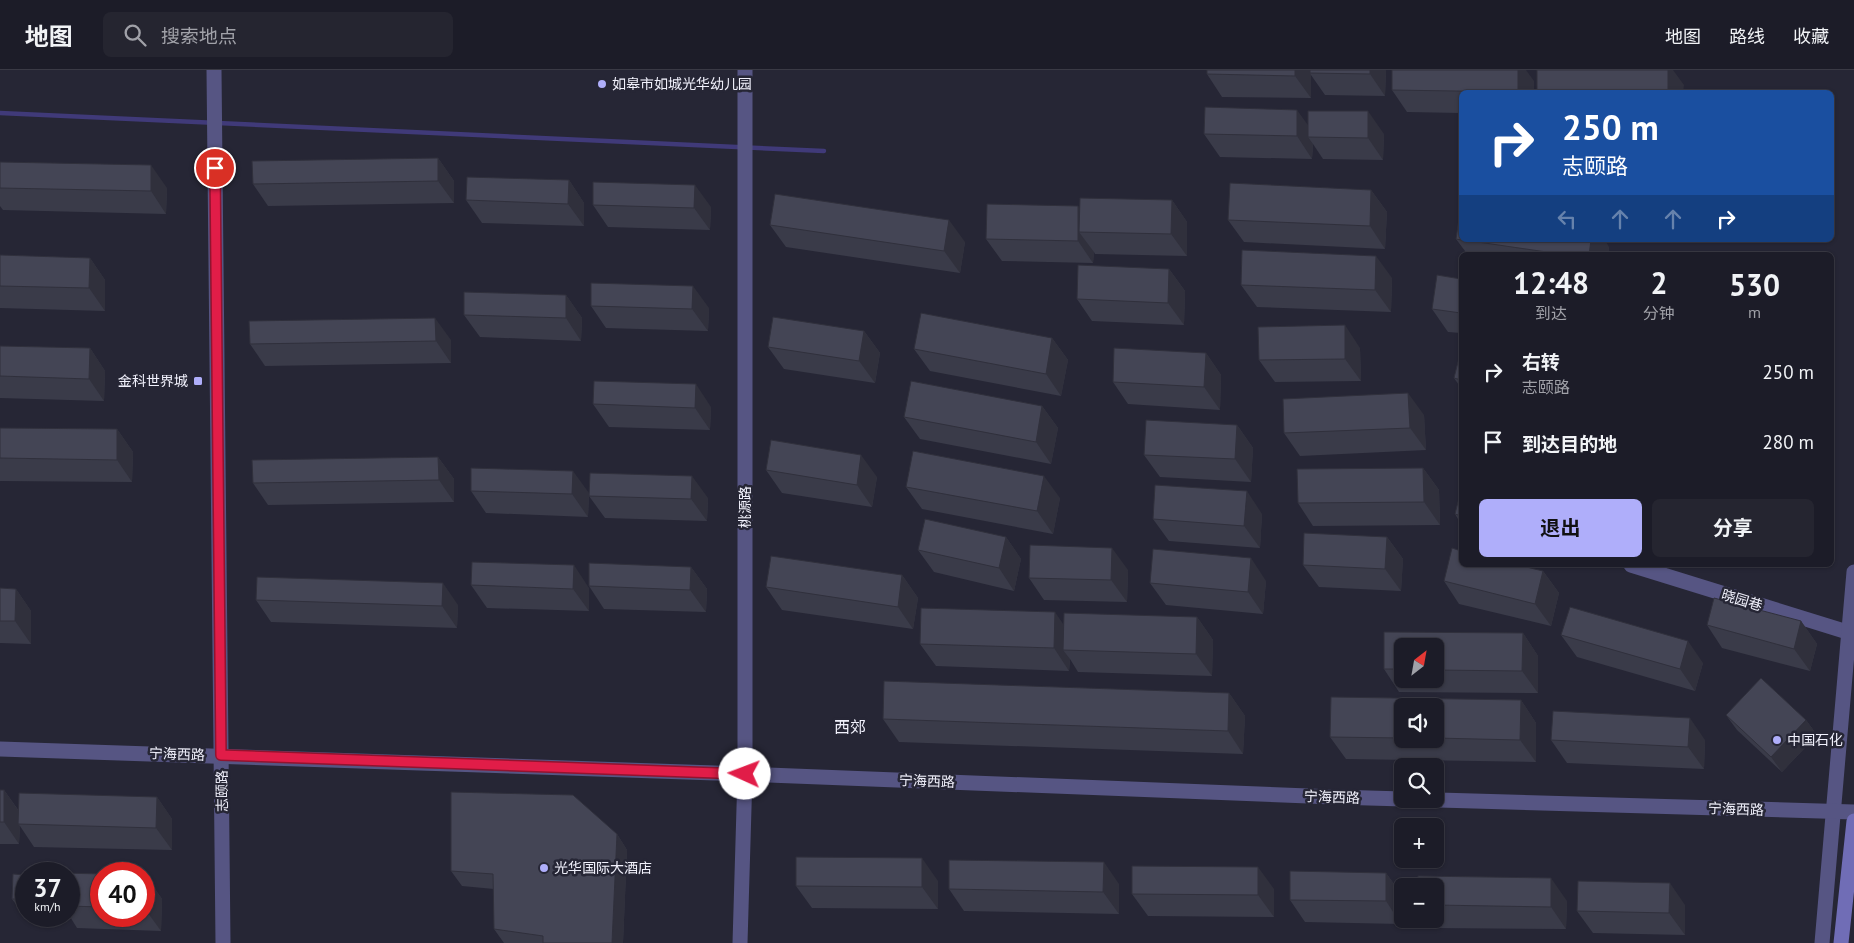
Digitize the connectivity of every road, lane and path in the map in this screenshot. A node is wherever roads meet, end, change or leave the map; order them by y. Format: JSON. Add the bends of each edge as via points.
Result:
{"nodes":[{"id":1,"x":214,"y":70,"type":"edge"},
{"id":2,"x":745,"y":70,"type":"edge"},
{"id":3,"x":1637,"y":567,"type":"edge"},
{"id":4,"x":1854,"y":572,"type":"edge"},
{"id":5,"x":1851,"y":634,"type":"edge"},
{"id":6,"x":0,"y":749,"type":"edge"},
{"id":7,"x":221,"y":755,"type":"junction"},
{"id":8,"x":745,"y":774,"type":"junction"},
{"id":9,"x":1832,"y":811,"type":"junction"},
{"id":10,"x":1854,"y":812,"type":"edge"},
{"id":11,"x":1854,"y":821,"type":"edge"},
{"id":12,"x":223,"y":943,"type":"edge"},
{"id":13,"x":740,"y":943,"type":"edge"},
{"id":14,"x":1822,"y":943,"type":"edge"},
{"id":15,"x":1841,"y":943,"type":"edge"}],
"edges":[{"from":1,"to":7,"type":"street","name":"志颐路"},
{"from":2,"to":8,"type":"street","name":"桃源路"},
{"from":3,"to":5,"type":"street","name":"晓园巷"},
{"from":4,"to":5,"type":"street"},
{"from":5,"to":9,"type":"street"},
{"from":6,"to":7,"type":"street","name":"宁海西路"},
{"from":7,"to":8,"type":"street","name":"宁海西路"},
{"from":7,"to":12,"type":"street","name":"志颐路"},
{"from":8,"to":9,"type":"street","name":"宁海西路","via":[[1334,798]]},
{"from":8,"to":13,"type":"street","name":"桃源路"},
{"from":9,"to":10,"type":"street","name":"宁海西路"},
{"from":9,"to":14,"type":"street"},
{"from":11,"to":15,"type":"main road"}]}
